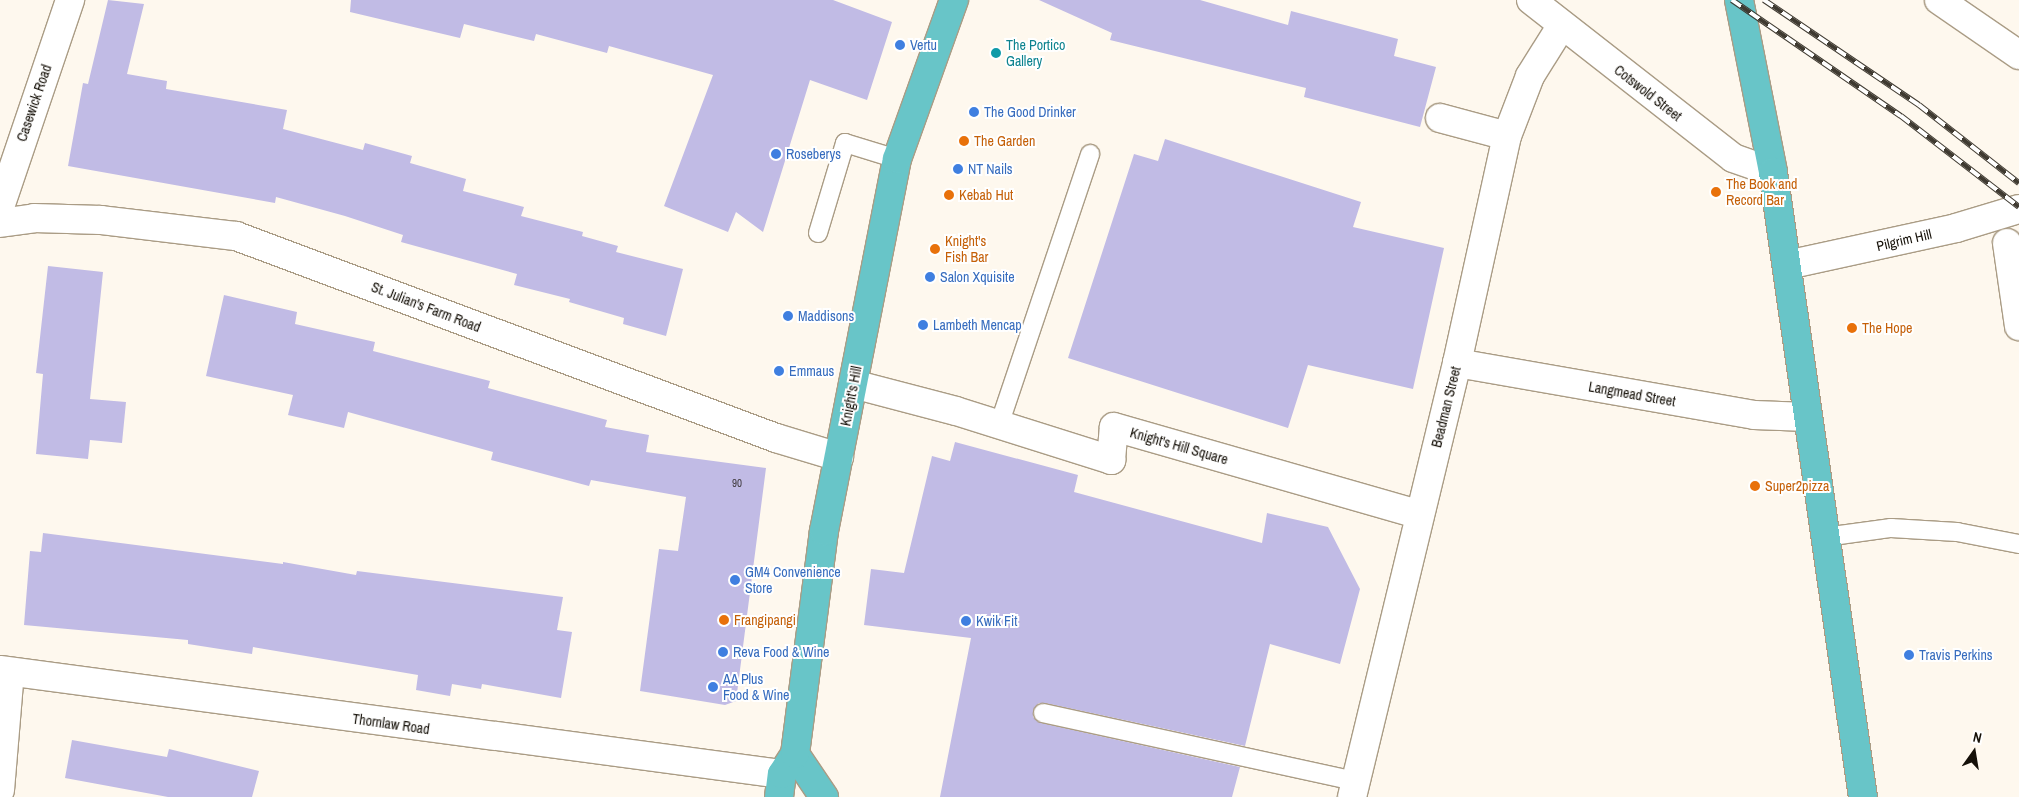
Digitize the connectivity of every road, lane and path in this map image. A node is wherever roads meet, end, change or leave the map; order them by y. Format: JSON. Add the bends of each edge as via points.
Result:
{"nodes":[{"id":1,"x":70,"y":0,"type":"edge"},
{"id":2,"x":954,"y":0,"type":"edge"},
{"id":3,"x":1531,"y":0,"type":"edge"},
{"id":4,"x":1739,"y":0,"type":"edge"},
{"id":5,"x":1939,"y":0,"type":"edge"},
{"id":6,"x":1562,"y":25,"type":"junction"},
{"id":7,"x":2019,"y":55,"type":"edge"},
{"id":8,"x":1440,"y":118,"type":"dead end"},
{"id":9,"x":1507,"y":136,"type":"junction"},
{"id":10,"x":1090,"y":154,"type":"dead end"},
{"id":11,"x":897,"y":159,"type":"junction"},
{"id":12,"x":1773,"y":172,"type":"junction"},
{"id":13,"x":0,"y":208,"type":"edge"},
{"id":14,"x":2010,"y":212,"type":"edge"},
{"id":15,"x":0,"y":223,"type":"edge"},
{"id":16,"x":818,"y":233,"type":"dead end"},
{"id":17,"x":2013,"y":246,"type":"edge"},
{"id":18,"x":1787,"y":266,"type":"junction"},
{"id":19,"x":2019,"y":326,"type":"edge"},
{"id":20,"x":1457,"y":363,"type":"junction"},
{"id":21,"x":853,"y":384,"type":"junction"},
{"id":22,"x":1808,"y":417,"type":"junction"},
{"id":23,"x":999,"y":425,"type":"junction"},
{"id":24,"x":839,"y":457,"type":"junction"},
{"id":25,"x":1420,"y":515,"type":"junction"},
{"id":26,"x":1825,"y":537,"type":"junction"},
{"id":27,"x":2019,"y":544,"type":"edge"},
{"id":28,"x":5,"y":671,"type":"edge"},
{"id":29,"x":1043,"y":713,"type":"dead end"},
{"id":30,"x":786,"y":775,"type":"edge"},
{"id":31,"x":1354,"y":789,"type":"edge"},
{"id":32,"x":0,"y":790,"type":"edge"},
{"id":33,"x":824,"y":797,"type":"edge"},
{"id":34,"x":1863,"y":797,"type":"edge"}],
"edges":[{"from":1,"to":13,"type":"street","name":"Casewick Road"},
{"from":2,"to":11,"type":"main road","name":"Knight's Hill"},
{"from":3,"to":6,"type":"street","name":"Cotswold Street"},
{"from":4,"to":12,"type":"main road"},
{"from":5,"to":7,"type":"street"},
{"from":6,"to":9,"type":"street","name":"Beadman Street","via":[[1530,76]]},
{"from":6,"to":12,"type":"street","name":"Cotswold Street","via":[[1733,158]]},
{"from":8,"to":9,"type":"street"},
{"from":9,"to":20,"type":"street","name":"Beadman Street"},
{"from":10,"to":23,"type":"lane"},
{"from":11,"to":16,"type":"lane","via":[[845,143]]},
{"from":11,"to":21,"type":"main road","name":"Knight's Hill"},
{"from":12,"to":18,"type":"main road"},
{"from":14,"to":17,"type":"street"},
{"from":14,"to":18,"type":"street","name":"Pilgrim Hill"},
{"from":15,"to":24,"type":"street","name":"St. Julian's Farm Road","via":[[34,218],[111,220],[236,236],[776,438]]},
{"from":17,"to":19,"type":"street"},
{"from":18,"to":22,"type":"main road"},
{"from":20,"to":22,"type":"street","name":"Langmead Street","via":[[1754,415]]},
{"from":20,"to":25,"type":"street","name":"Beadman Street"},
{"from":21,"to":23,"type":"street","name":"Knight's Hill Square"},
{"from":21,"to":24,"type":"main road","name":"Knight's Hill"},
{"from":22,"to":26,"type":"main road"},
{"from":23,"to":25,"type":"street","name":"Knight's Hill Square","via":[[1111,460],[1114,427]]},
{"from":24,"to":30,"type":"main road","name":"Knight's Hill","via":[[824,531]]},
{"from":25,"to":31,"type":"street","name":"Beadman Street"},
{"from":26,"to":27,"type":"lane","via":[[1899,528],[1957,532]]},
{"from":26,"to":34,"type":"main road"},
{"from":28,"to":30,"type":"street","name":"Thornlaw Road"},
{"from":28,"to":32,"type":"street"},
{"from":29,"to":31,"type":"lane"},
{"from":30,"to":33,"type":"main road"}]}
